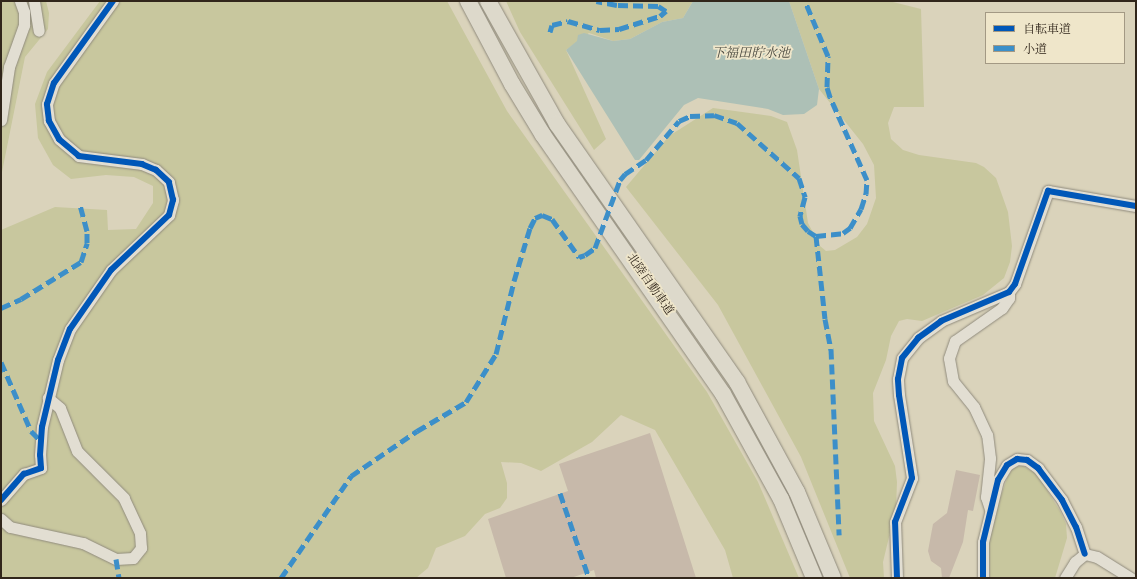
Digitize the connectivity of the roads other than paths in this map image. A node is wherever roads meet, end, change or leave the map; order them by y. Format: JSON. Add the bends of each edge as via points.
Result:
{"nodes":[{"id":1,"x":20,"y":1,"type":"edge"},
{"id":2,"x":34,"y":1,"type":"edge"},
{"id":3,"x":113,"y":1,"type":"edge"},
{"id":4,"x":468,"y":1,"type":"edge"},
{"id":5,"x":488,"y":1,"type":"edge"},
{"id":6,"x":39,"y":31,"type":"dead end"},
{"id":7,"x":1,"y":120,"type":"edge"},
{"id":8,"x":1136,"y":206,"type":"edge"},
{"id":9,"x":1009,"y":292,"type":"junction"},
{"id":10,"x":48,"y":398,"type":"junction"},
{"id":11,"x":1,"y":500,"type":"edge"},
{"id":12,"x":990,"y":509,"type":"junction"},
{"id":13,"x":1,"y":519,"type":"edge"},
{"id":14,"x":1085,"y":554,"type":"junction"},
{"id":15,"x":814,"y":578,"type":"edge"},
{"id":16,"x":833,"y":578,"type":"edge"},
{"id":17,"x":897,"y":578,"type":"edge"},
{"id":18,"x":983,"y":578,"type":"edge"},
{"id":19,"x":1065,"y":578,"type":"edge"},
{"id":20,"x":1131,"y":578,"type":"edge"}],
"edges":[{"from":1,"to":7,"type":"street","via":[[24,12],[24,25],[9,67]]},
{"from":2,"to":6,"type":"street"},
{"from":3,"to":10,"type":"street","via":[[54,83],[47,104],[49,121],[59,139],[79,156],[142,164],[156,170],[169,182],[173,200],[169,215],[111,270],[70,329],[64,340]]},
{"from":4,"to":15,"type":"highway","name":"北陸自動車道","via":[[512,84],[543,135],[723,394],[781,499]]},
{"from":5,"to":16,"type":"highway","name":"北陸自動車道","via":[[558,124],[741,389],[797,492]]},
{"from":8,"to":9,"type":"street","via":[[1048,191],[1015,284]]},
{"from":9,"to":12,"type":"street","via":[[1010,298],[1002,308],[955,341],[949,358],[953,382],[974,407],[987,435],[990,458],[986,497]]},
{"from":9,"to":17,"type":"street","via":[[936,325],[918,338],[902,358],[898,379],[899,395],[912,478],[895,522]]},
{"from":10,"to":11,"type":"street","via":[[40,440],[41,468],[24,474]]},
{"from":10,"to":13,"type":"street","via":[[60,408],[77,451],[124,498],[140,533],[141,548],[133,558],[116,559],[83,543],[10,527]]},
{"from":12,"to":14,"type":"street","via":[[998,480],[1007,465],[1017,459],[1027,460],[1038,468],[1062,500],[1076,527]]},
{"from":12,"to":18,"type":"street","via":[[983,542]]},
{"from":14,"to":19,"type":"street","via":[[1075,562]]},
{"from":14,"to":20,"type":"street","via":[[1097,557]]}]}
